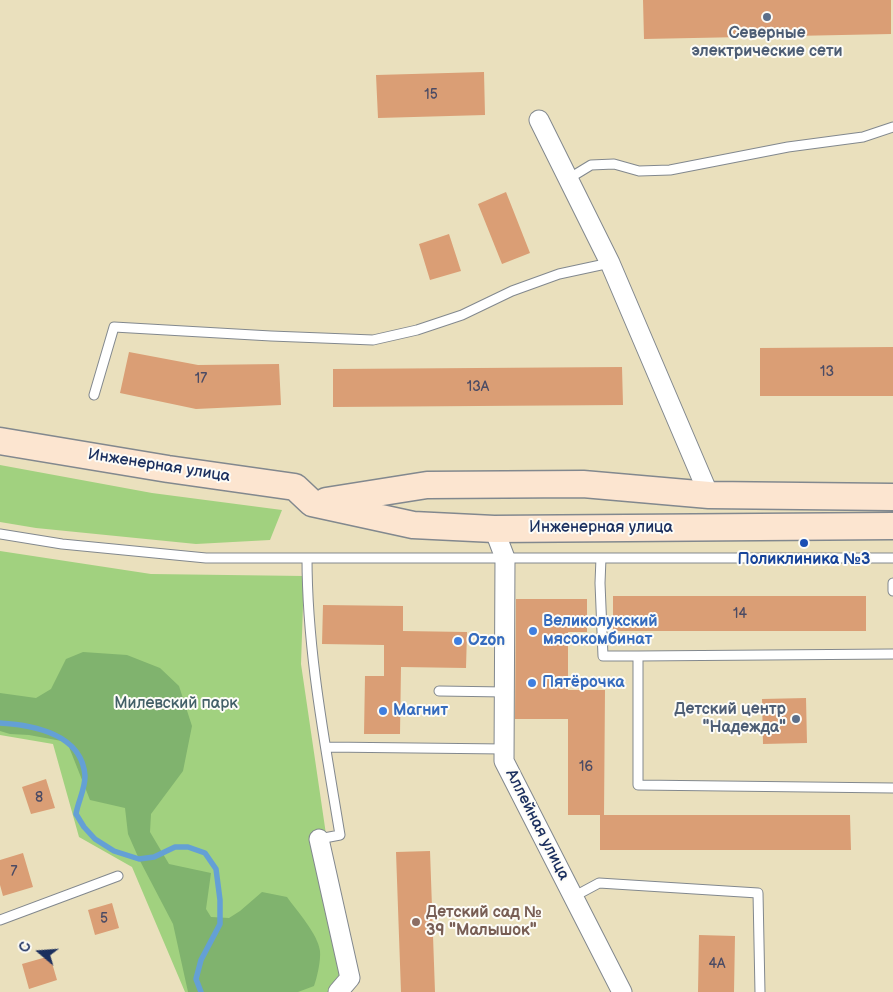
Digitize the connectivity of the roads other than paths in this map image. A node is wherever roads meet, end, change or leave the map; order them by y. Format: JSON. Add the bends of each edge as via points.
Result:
{"nodes":[{"id":1,"x":539,"y":120,"type":"dead end"},
{"id":2,"x":893,"y":127,"type":"edge"},
{"id":3,"x":568,"y":179,"type":"junction"},
{"id":4,"x":610,"y":263,"type":"junction"},
{"id":5,"x":94,"y":395,"type":"dead end"},
{"id":6,"x":0,"y":441,"type":"edge"},
{"id":7,"x":427,"y":485,"type":"junction"},
{"id":8,"x":709,"y":495,"type":"junction"},
{"id":9,"x":893,"y":497,"type":"edge"},
{"id":10,"x":312,"y":503,"type":"junction"},
{"id":11,"x":413,"y":525,"type":"junction"},
{"id":12,"x":893,"y":526,"type":"edge"},
{"id":13,"x":494,"y":529,"type":"junction"},
{"id":14,"x":0,"y":534,"type":"edge"},
{"id":15,"x":307,"y":558,"type":"junction"},
{"id":16,"x":505,"y":558,"type":"junction"},
{"id":17,"x":601,"y":558,"type":"junction"},
{"id":18,"x":893,"y":558,"type":"edge"},
{"id":19,"x":893,"y":583,"type":"edge"},
{"id":20,"x":893,"y":591,"type":"edge"},
{"id":21,"x":893,"y":654,"type":"edge"},
{"id":22,"x":638,"y":656,"type":"junction"},
{"id":23,"x":439,"y":691,"type":"dead end"},
{"id":24,"x":505,"y":692,"type":"junction"},
{"id":25,"x":326,"y":747,"type":"junction"},
{"id":26,"x":504,"y":749,"type":"junction"},
{"id":27,"x":893,"y":788,"type":"edge"},
{"id":28,"x":319,"y":839,"type":"joint"},
{"id":29,"x":118,"y":876,"type":"dead end"},
{"id":30,"x":573,"y":897,"type":"junction"},
{"id":31,"x":0,"y":920,"type":"edge"},
{"id":32,"x":338,"y":992,"type":"edge"},
{"id":33,"x":622,"y":992,"type":"edge"},
{"id":34,"x":760,"y":992,"type":"edge"}],
"edges":[{"from":1,"to":3,"type":"street"},
{"from":2,"to":3,"type":"lane","via":[[863,137],[788,147],[670,170],[639,171],[614,164],[590,165]]},
{"from":3,"to":4,"type":"street"},
{"from":4,"to":5,"type":"lane","via":[[559,274],[512,291],[462,315],[374,340],[114,327]]},
{"from":4,"to":8,"type":"street"},
{"from":6,"to":10,"type":"main road","name":"Инженерная улица","via":[[295,487]]},
{"from":7,"to":8,"type":"main road","via":[[583,484]]},
{"from":7,"to":10,"type":"main road"},
{"from":7,"to":11,"type":"main road","via":[[418,491]]},
{"from":8,"to":9,"type":"main road"},
{"from":10,"to":11,"type":"main road","name":"Инженерная улица"},
{"from":11,"to":13,"type":"main road","name":"Инженерная улица"},
{"from":12,"to":13,"type":"main road","name":"Инженерная улица"},
{"from":13,"to":16,"type":"street","name":"Аллейная улица"},
{"from":14,"to":15,"type":"lane","via":[[62,544],[206,558]]},
{"from":15,"to":16,"type":"lane"},
{"from":15,"to":25,"type":"lane","via":[[313,657]]},
{"from":16,"to":17,"type":"lane"},
{"from":16,"to":24,"type":"street","name":"Аллейная улица"},
{"from":17,"to":18,"type":"lane"},
{"from":17,"to":22,"type":"lane","via":[[603,656]]},
{"from":19,"to":20,"type":"lane"},
{"from":21,"to":22,"type":"lane"},
{"from":22,"to":27,"type":"lane","via":[[638,785]]},
{"from":23,"to":24,"type":"lane"},
{"from":24,"to":26,"type":"street","name":"Аллейная улица"},
{"from":25,"to":26,"type":"lane"},
{"from":25,"to":28,"type":"lane","via":[[340,835]]},
{"from":26,"to":30,"type":"street","name":"Аллейная улица","via":[[504,761]]},
{"from":28,"to":32,"type":"street","via":[[350,978]]},
{"from":29,"to":31,"type":"lane"},
{"from":30,"to":33,"type":"street","name":"Аллейная улица"},
{"from":30,"to":34,"type":"lane","via":[[599,883],[758,893]]}]}
